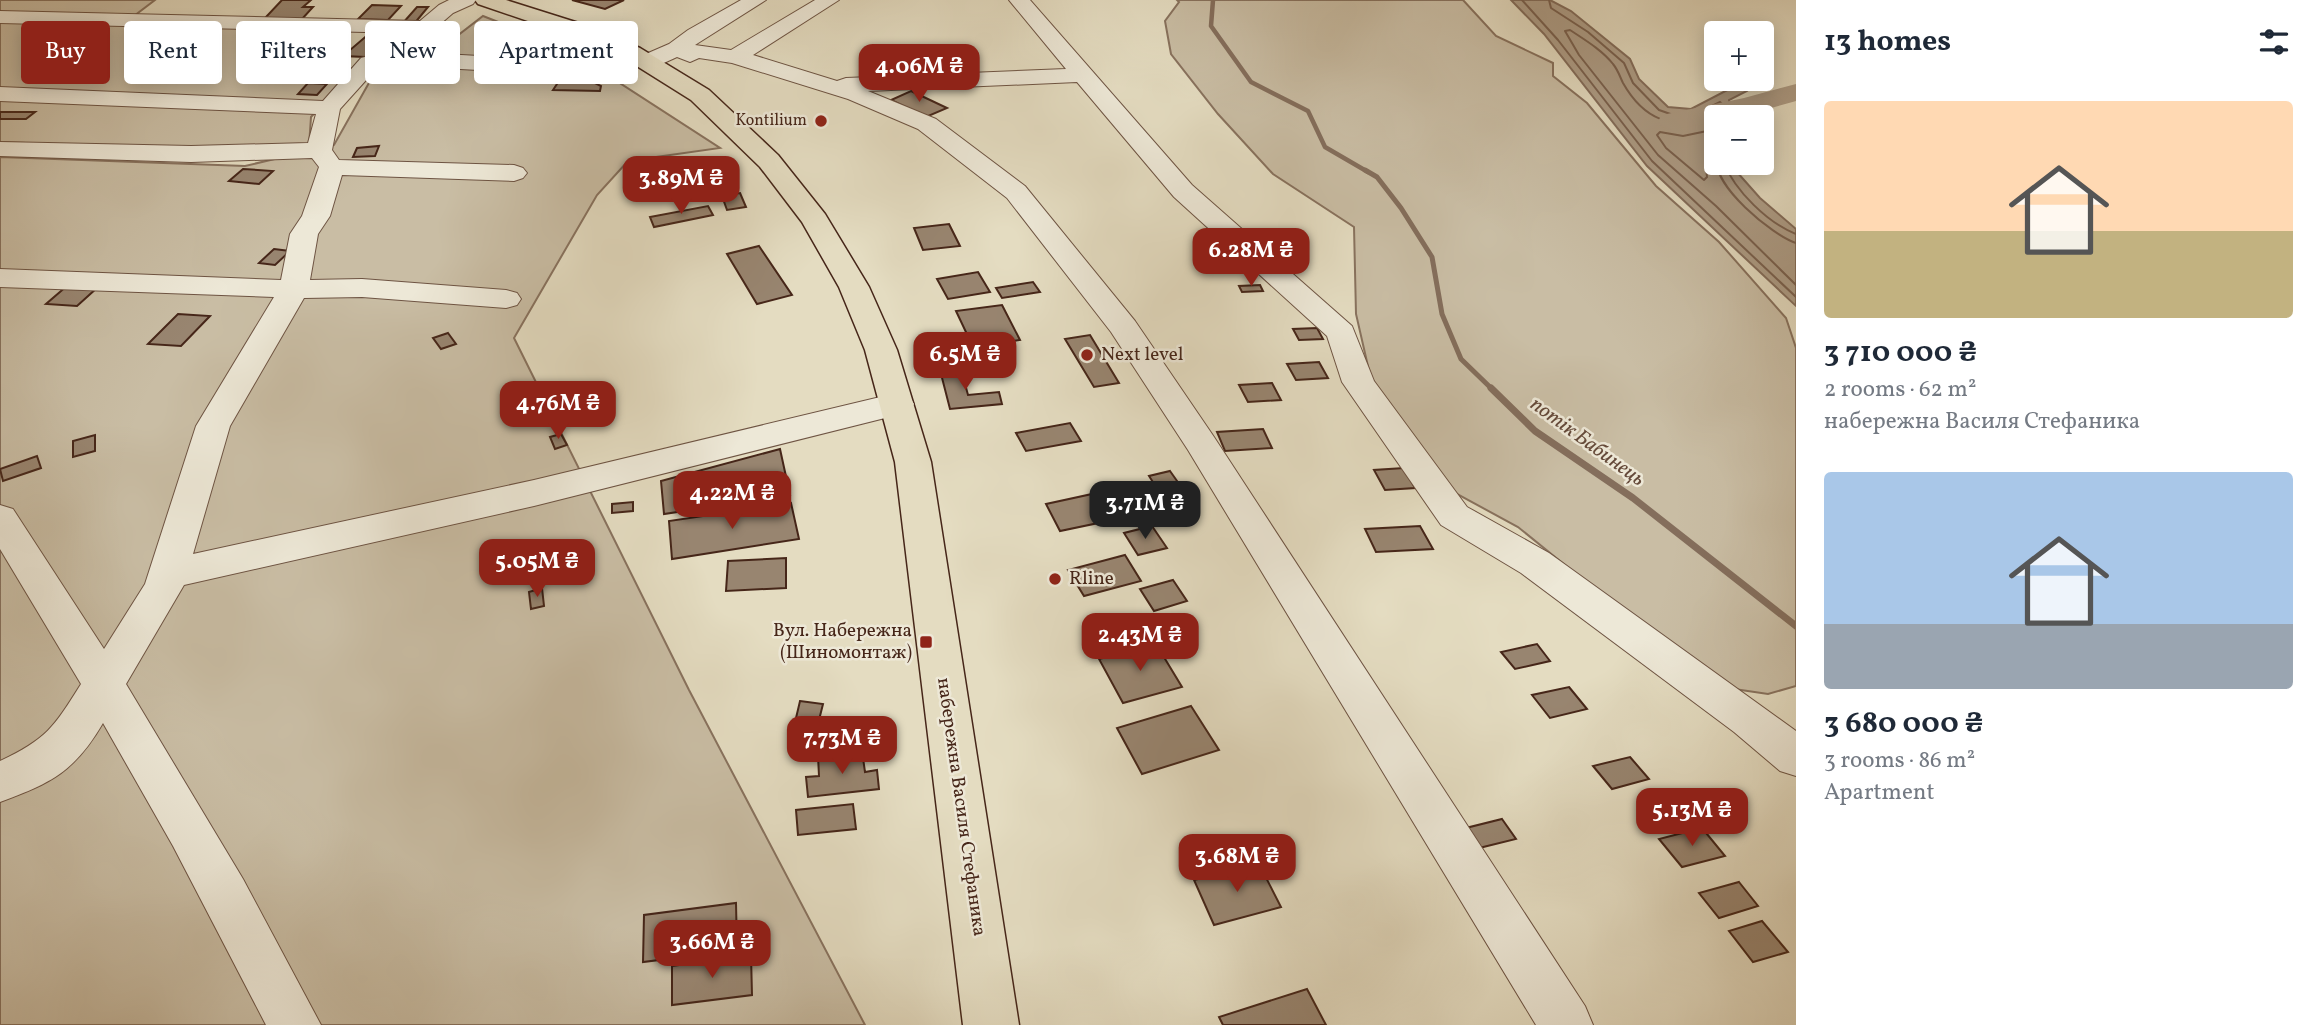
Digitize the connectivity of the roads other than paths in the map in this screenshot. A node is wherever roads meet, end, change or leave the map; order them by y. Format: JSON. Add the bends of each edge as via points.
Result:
{"nodes":[{"id":1,"x":466,"y":0,"type":"edge"},
{"id":2,"x":485,"y":0,"type":"edge"},
{"id":3,"x":756,"y":0,"type":"edge"},
{"id":4,"x":829,"y":0,"type":"edge"},
{"id":5,"x":1019,"y":0,"type":"edge"},
{"id":6,"x":0,"y":17,"type":"edge"},
{"id":7,"x":432,"y":21,"type":"edge"},
{"id":8,"x":365,"y":26,"type":"edge"},
{"id":9,"x":662,"y":55,"type":"junction"},
{"id":10,"x":365,"y":68,"type":"edge"},
{"id":11,"x":745,"y":68,"type":"junction"},
{"id":12,"x":1081,"y":75,"type":"junction"},
{"id":13,"x":827,"y":86,"type":"junction"},
{"id":14,"x":0,"y":94,"type":"edge"},
{"id":15,"x":329,"y":108,"type":"junction"},
{"id":16,"x":0,"y":149,"type":"edge"},
{"id":17,"x":326,"y":159,"type":"junction"},
{"id":18,"x":514,"y":173,"type":"dead end"},
{"id":19,"x":0,"y":278,"type":"edge"},
{"id":20,"x":293,"y":289,"type":"junction"},
{"id":21,"x":506,"y":299,"type":"dead end"},
{"id":22,"x":897,"y":404,"type":"junction"},
{"id":23,"x":0,"y":518,"type":"edge"},
{"id":24,"x":168,"y":574,"type":"junction"},
{"id":25,"x":105,"y":683,"type":"junction"},
{"id":26,"x":1796,"y":757,"type":"edge"},
{"id":27,"x":0,"y":782,"type":"edge"},
{"id":28,"x":294,"y":1025,"type":"edge"},
{"id":29,"x":991,"y":1025,"type":"edge"},
{"id":30,"x":1566,"y":1025,"type":"edge"}],
"edges":[{"from":1,"to":7,"type":"street"},
{"from":2,"to":9,"type":"main road","name":"набережна Василя Стефаника"},
{"from":3,"to":9,"type":"street"},
{"from":4,"to":11,"type":"street"},
{"from":5,"to":12,"type":"street"},
{"from":6,"to":8,"type":"street"},
{"from":9,"to":11,"type":"street"},
{"from":9,"to":22,"type":"main road","name":"набережна Василя Стефаника","via":[[769,162],[815,220],[854,287],[881,350]]},
{"from":10,"to":15,"type":"street"},
{"from":11,"to":13,"type":"street"},
{"from":12,"to":13,"type":"street"},
{"from":12,"to":26,"type":"street","via":[[1183,191],[1340,333],[1358,382],[1454,516],[1535,563]]},
{"from":13,"to":30,"type":"street","via":[[927,124],[1016,192],[1124,328],[1246,513]]},
{"from":14,"to":15,"type":"street"},
{"from":15,"to":17,"type":"street"},
{"from":16,"to":17,"type":"street"},
{"from":17,"to":18,"type":"street"},
{"from":17,"to":20,"type":"street","via":[[316,216],[304,234]]},
{"from":19,"to":20,"type":"street"},
{"from":20,"to":21,"type":"street","via":[[362,288]]},
{"from":20,"to":24,"type":"street","via":[[213,426]]},
{"from":22,"to":24,"type":"street","via":[[534,493]]},
{"from":22,"to":29,"type":"main road","name":"набережна Василя Стефаника","via":[[914,462]]},
{"from":23,"to":25,"type":"street"},
{"from":24,"to":25,"type":"street"},
{"from":25,"to":27,"type":"street","via":[[72,736],[49,759]]},
{"from":25,"to":28,"type":"street","via":[[195,837]]}]}
